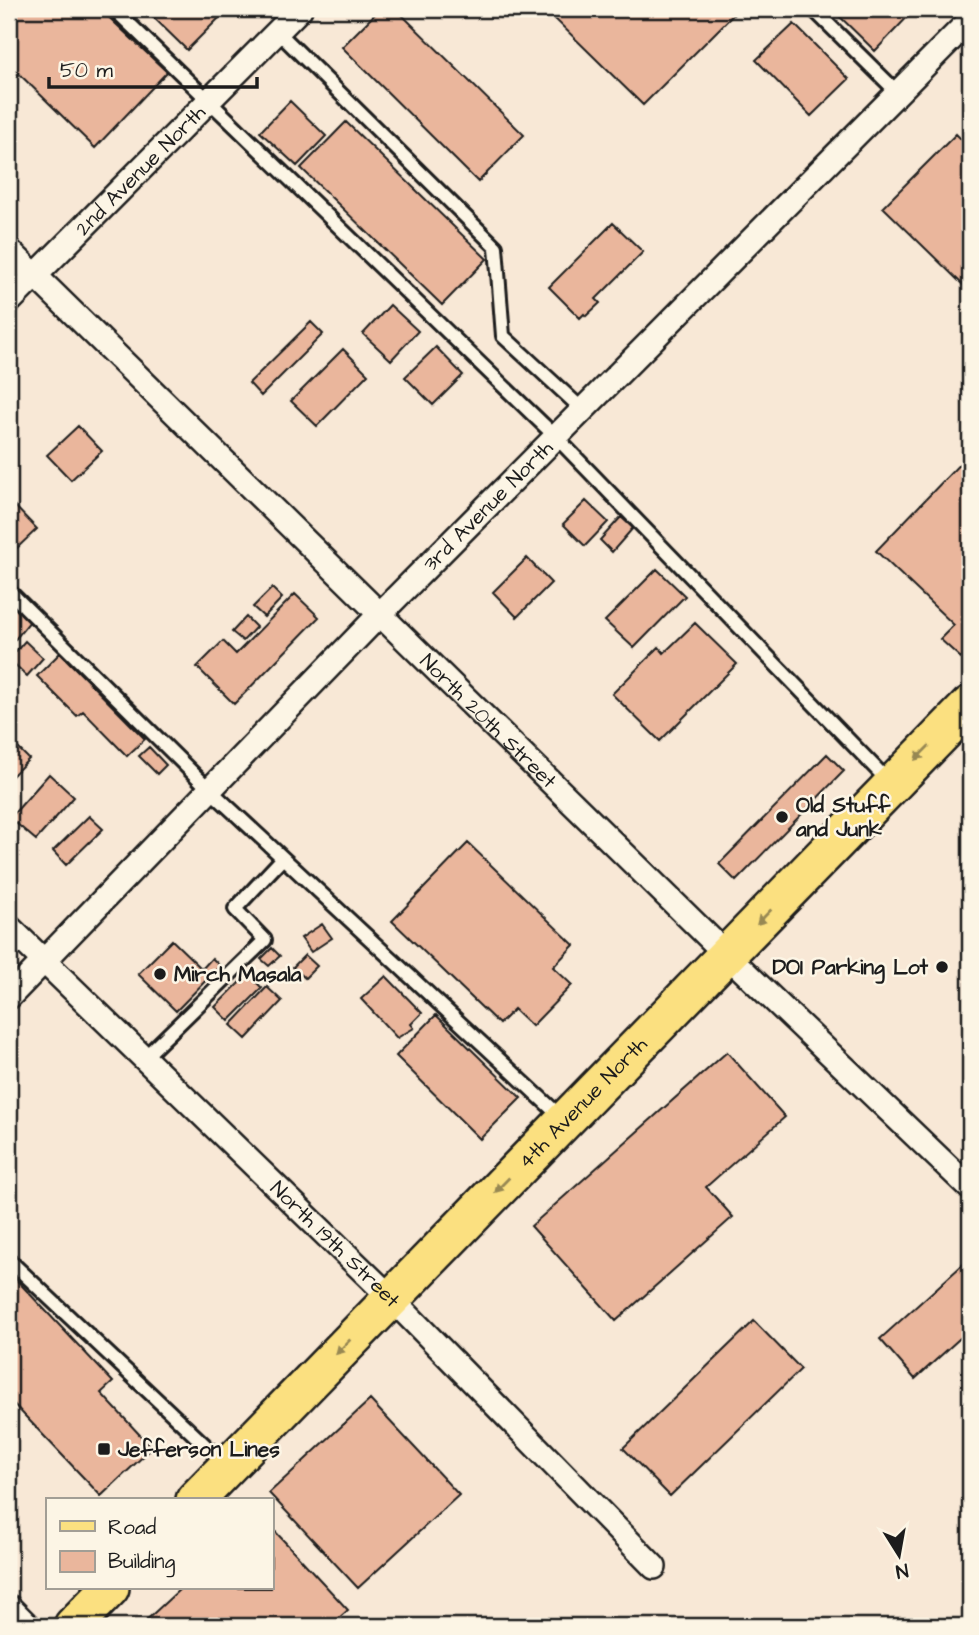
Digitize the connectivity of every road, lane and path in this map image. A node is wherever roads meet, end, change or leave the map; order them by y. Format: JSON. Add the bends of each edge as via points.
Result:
{"nodes":[{"id":1,"x":114,"y":9,"type":"edge"},
{"id":2,"x":300,"y":9,"type":"edge"},
{"id":3,"x":813,"y":9,"type":"edge"},
{"id":4,"x":970,"y":20,"type":"edge"},
{"id":5,"x":277,"y":31,"type":"junction"},
{"id":6,"x":898,"y":93,"type":"junction"},
{"id":7,"x":209,"y":103,"type":"junction"},
{"id":8,"x":9,"y":250,"type":"edge"},
{"id":9,"x":35,"y":276,"type":"junction"},
{"id":10,"x":9,"y":302,"type":"edge"},
{"id":11,"x":583,"y":410,"type":"junction"},
{"id":12,"x":556,"y":437,"type":"junction"},
{"id":13,"x":9,"y":591,"type":"edge"},
{"id":14,"x":381,"y":613,"type":"junction"},
{"id":15,"x":970,"y":705,"type":"edge"},
{"id":16,"x":891,"y":784,"type":"junction"},
{"id":17,"x":210,"y":790,"type":"junction"},
{"id":18,"x":283,"y":858,"type":"junction"},
{"id":19,"x":9,"y":927,"type":"edge"},
{"id":20,"x":727,"y":955,"type":"junction"},
{"id":21,"x":45,"y":962,"type":"junction"},
{"id":22,"x":9,"y":997,"type":"edge"},
{"id":23,"x":144,"y":1058,"type":"junction"},
{"id":24,"x":565,"y":1121,"type":"junction"},
{"id":25,"x":970,"y":1188,"type":"edge"},
{"id":26,"x":9,"y":1260,"type":"edge"},
{"id":27,"x":391,"y":1298,"type":"junction"},
{"id":28,"x":228,"y":1466,"type":"junction"},
{"id":29,"x":197,"y":1498,"type":"edge"},
{"id":30,"x":654,"y":1567,"type":"dead end"},
{"id":31,"x":108,"y":1590,"type":"edge"},
{"id":32,"x":9,"y":1607,"type":"edge"},
{"id":33,"x":28,"y":1626,"type":"edge"},
{"id":34,"x":73,"y":1626,"type":"edge"}],
"edges":[{"from":1,"to":7,"type":"lane"},
{"from":2,"to":5,"type":"street","name":"2nd Avenue North"},
{"from":3,"to":6,"type":"lane"},
{"from":4,"to":6,"type":"street","name":"3rd Avenue North"},
{"from":5,"to":7,"type":"street","name":"2nd Avenue North"},
{"from":5,"to":11,"type":"lane","via":[[496,247],[503,336]]},
{"from":6,"to":11,"type":"street","name":"3rd Avenue North"},
{"from":7,"to":9,"type":"street","name":"2nd Avenue North"},
{"from":7,"to":12,"type":"lane"},
{"from":8,"to":9,"type":"street","name":"North 20th Street"},
{"from":9,"to":10,"type":"street","name":"2nd Avenue North"},
{"from":9,"to":14,"type":"street","name":"North 20th Street"},
{"from":11,"to":12,"type":"street","name":"3rd Avenue North"},
{"from":12,"to":14,"type":"street","name":"3rd Avenue North"},
{"from":12,"to":16,"type":"lane"},
{"from":13,"to":17,"type":"lane"},
{"from":14,"to":17,"type":"street","name":"3rd Avenue North"},
{"from":14,"to":20,"type":"street","name":"North 20th Street"},
{"from":15,"to":16,"type":"main road","name":"4th Avenue North","one_way":true},
{"from":16,"to":20,"type":"main road","name":"4th Avenue North","one_way":true},
{"from":17,"to":18,"type":"lane"},
{"from":17,"to":21,"type":"street","name":"3rd Avenue North"},
{"from":18,"to":23,"type":"lane","via":[[234,909],[265,940]]},
{"from":18,"to":24,"type":"lane"},
{"from":19,"to":21,"type":"street","name":"North 19th Street"},
{"from":20,"to":24,"type":"main road","name":"4th Avenue North"},
{"from":20,"to":25,"type":"street","name":"North 20th Street"},
{"from":21,"to":22,"type":"street","name":"3rd Avenue North"},
{"from":21,"to":23,"type":"street","name":"North 19th Street"},
{"from":23,"to":27,"type":"street","name":"North 19th Street"},
{"from":24,"to":27,"type":"main road","name":"4th Avenue North","one_way":true},
{"from":26,"to":28,"type":"lane"},
{"from":27,"to":28,"type":"main road","name":"4th Avenue North","one_way":true},
{"from":27,"to":30,"type":"street","name":"North 19th Street"},
{"from":28,"to":29,"type":"main road","name":"4th Avenue North"},
{"from":31,"to":34,"type":"main road"},
{"from":32,"to":33,"type":"street"}]}
